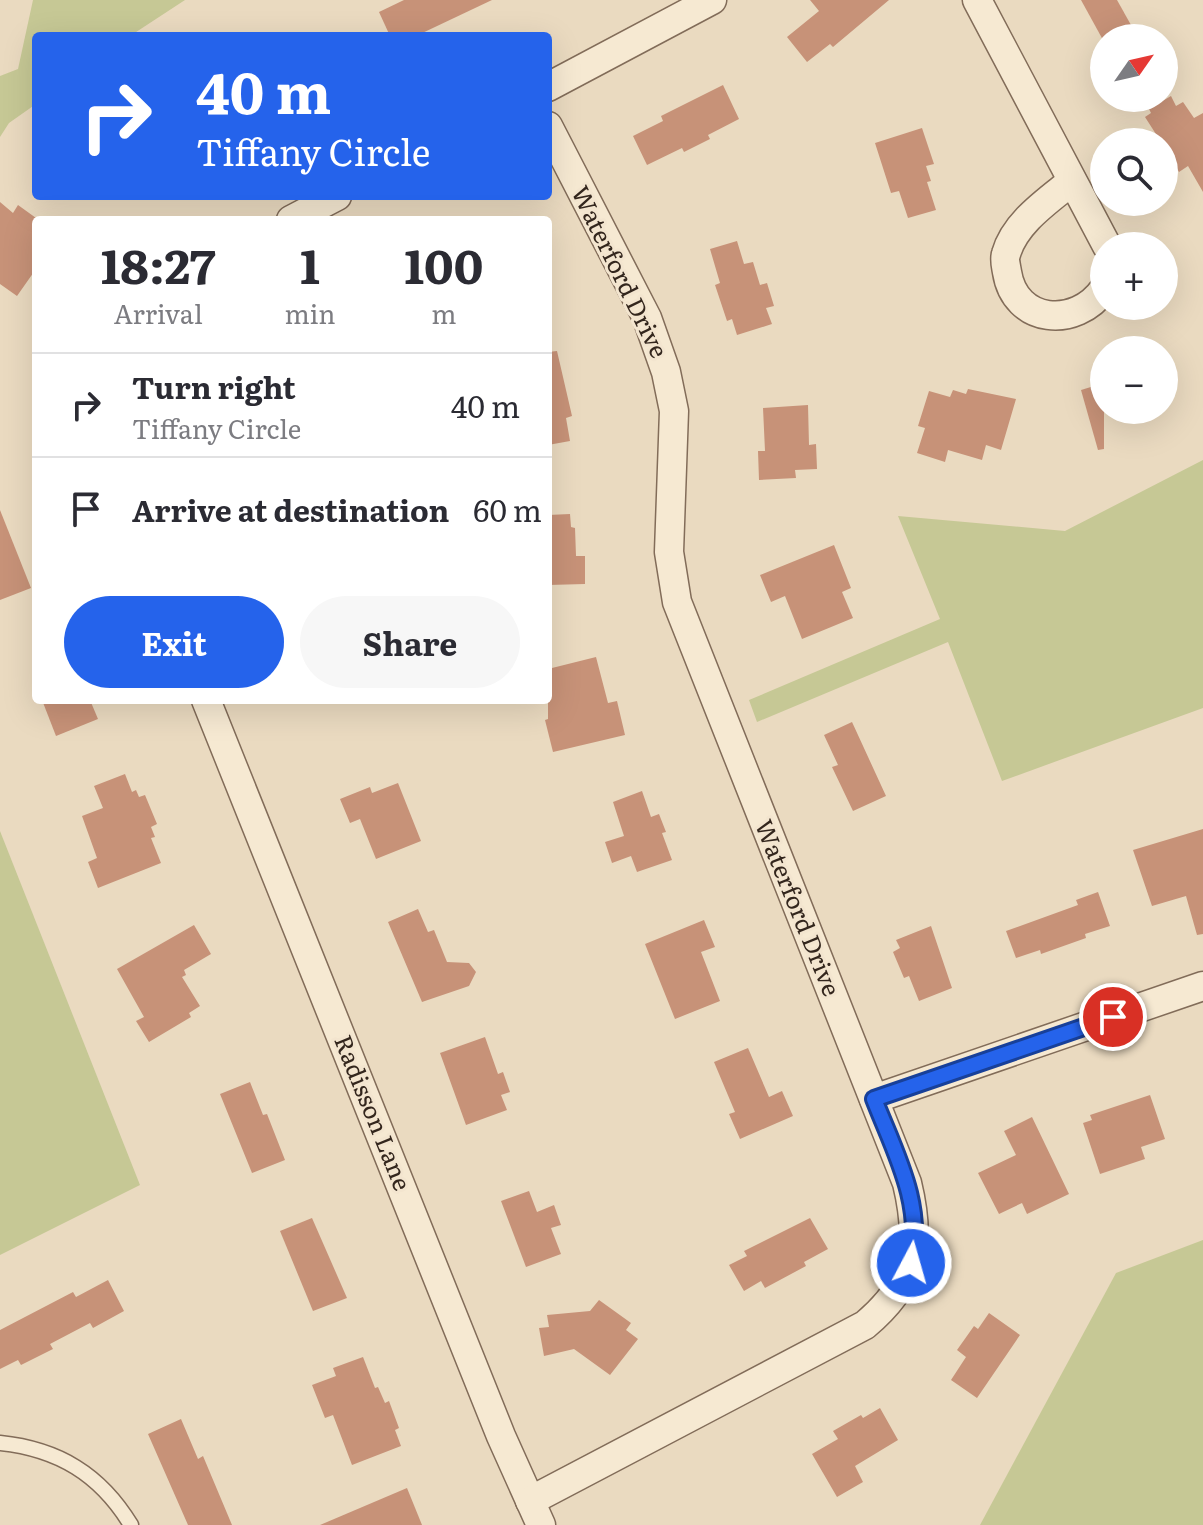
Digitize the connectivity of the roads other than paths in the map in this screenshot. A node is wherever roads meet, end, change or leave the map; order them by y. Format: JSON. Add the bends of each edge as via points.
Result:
{"nodes":[{"id":1,"x":712,"y":0,"type":"edge"},
{"id":2,"x":977,"y":0,"type":"edge"},
{"id":3,"x":552,"y":85,"type":"edge"},
{"id":4,"x":552,"y":134,"type":"edge"},
{"id":5,"x":1072,"y":181,"type":"junction"},
{"id":6,"x":329,"y":200,"type":"edge"},
{"id":7,"x":299,"y":216,"type":"edge"},
{"id":8,"x":1099,"y":232,"type":"edge"},
{"id":9,"x":1090,"y":305,"type":"edge"},
{"id":10,"x":208,"y":704,"type":"edge"},
{"id":11,"x":1203,"y":986,"type":"edge"},
{"id":12,"x":874,"y":1099,"type":"junction"},
{"id":13,"x":0,"y":1443,"type":"edge"},
{"id":14,"x":536,"y":1513,"type":"edge"},
{"id":15,"x":131,"y":1525,"type":"edge"}],
"edges":[{"from":1,"to":3,"type":"street"},
{"from":2,"to":5,"type":"street"},
{"from":4,"to":12,"type":"street","name":"Waterford Drive","via":[[661,353],[674,411],[669,540],[677,602]]},
{"from":5,"to":8,"type":"street"},
{"from":5,"to":9,"type":"street","via":[[1012,239],[1005,256],[1009,286],[1027,309],[1055,316]]},
{"from":6,"to":7,"type":"street"},
{"from":10,"to":14,"type":"street","name":"Radisson Lane"},
{"from":11,"to":12,"type":"street"},
{"from":12,"to":14,"type":"street","name":"Waterford Drive","via":[[907,1183],[916,1238],[900,1288],[886,1307],[865,1325]]},
{"from":13,"to":15,"type":"lane","via":[[56,1455],[81,1470]]}]}
